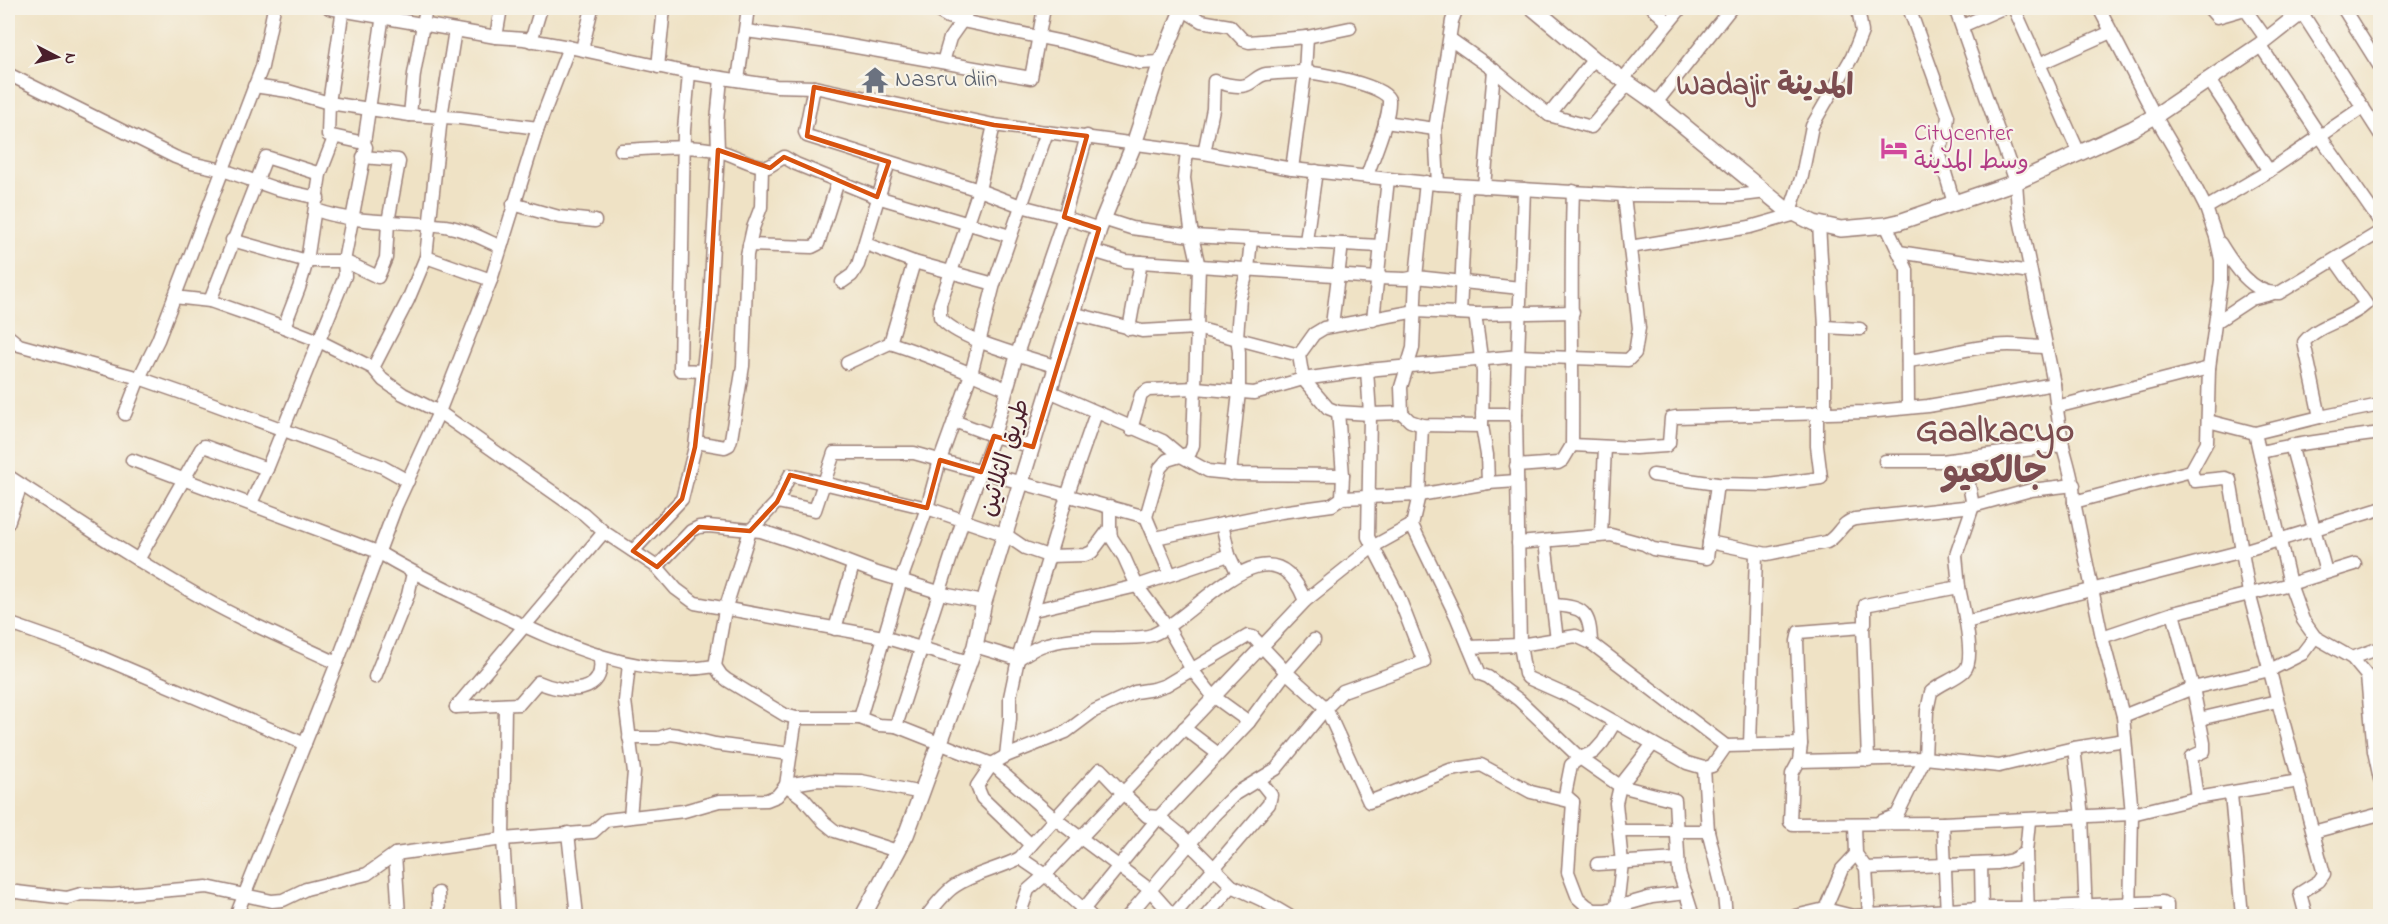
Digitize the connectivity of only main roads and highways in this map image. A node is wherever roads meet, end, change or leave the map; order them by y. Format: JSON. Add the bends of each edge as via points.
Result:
{"nodes":[{"id":1,"x":1182,"y":8,"type":"edge"},
{"id":2,"x":1535,"y":8,"type":"edge"},
{"id":3,"x":2305,"y":10,"type":"edge"},
{"id":4,"x":863,"y":916,"type":"edge"}],
"edges":[{"from":1,"to":4,"type":"main road","name":"طريق الثلاثين","via":[[1101,224],[984,602],[975,646],[942,742],[906,835]]},
{"from":2,"to":3,"type":"main road","via":[[1793,213],[1841,229],[1886,225],[2016,182],[2079,153],[2155,116]]}]}
